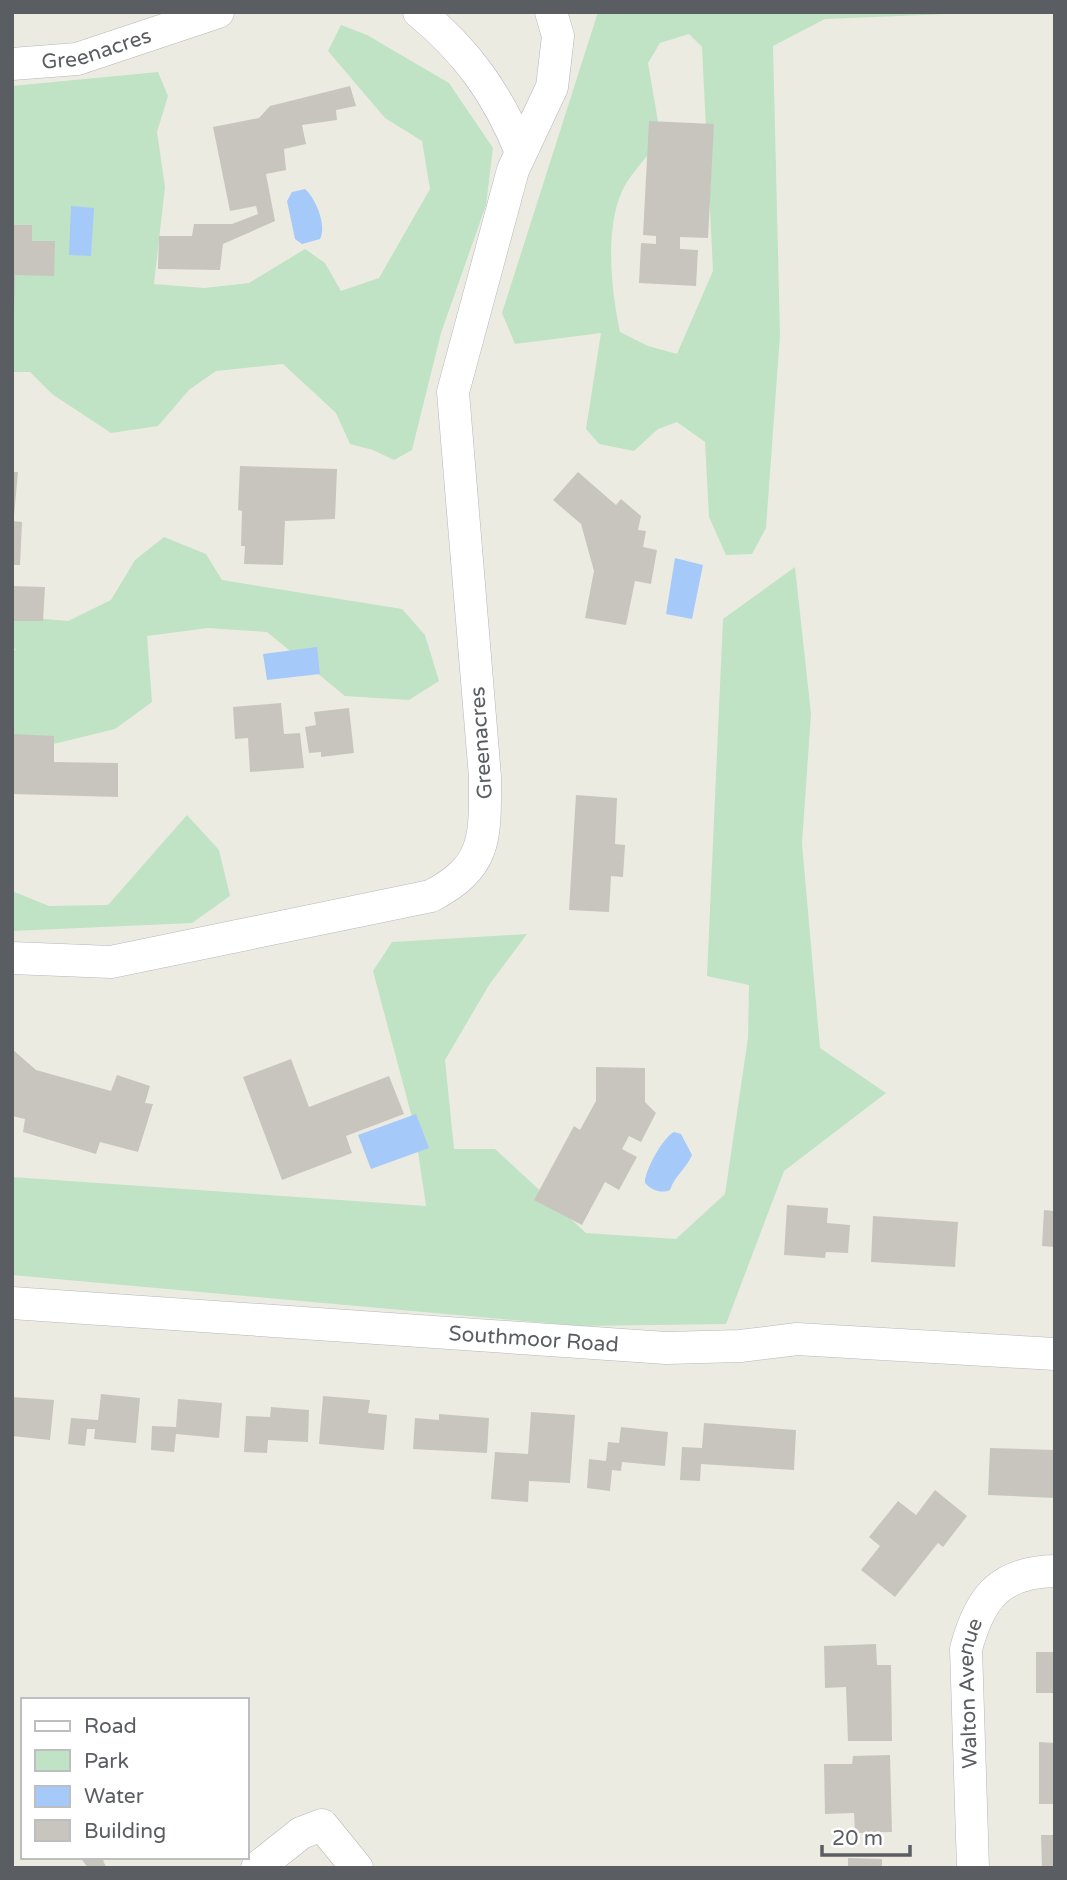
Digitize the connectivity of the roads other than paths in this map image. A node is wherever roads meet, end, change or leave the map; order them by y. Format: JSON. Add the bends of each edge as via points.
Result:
{"nodes":[{"id":1,"x":218,"y":12,"type":"edge"},
{"id":2,"x":419,"y":12,"type":"edge"},
{"id":3,"x":551,"y":12,"type":"edge"},
{"id":4,"x":12,"y":64,"type":"edge"},
{"id":5,"x":520,"y":152,"type":"junction"},
{"id":6,"x":12,"y":958,"type":"edge"},
{"id":7,"x":12,"y":1303,"type":"edge"},
{"id":8,"x":1055,"y":1354,"type":"edge"},
{"id":9,"x":1055,"y":1572,"type":"edge"},
{"id":10,"x":257,"y":1868,"type":"edge"},
{"id":11,"x":356,"y":1868,"type":"edge"},
{"id":12,"x":973,"y":1868,"type":"edge"}],
"edges":[{"from":1,"to":4,"type":"street","name":"Greenacres","via":[[78,59]]},
{"from":2,"to":5,"type":"street","via":[[451,39],[482,75],[506,114]]},
{"from":3,"to":5,"type":"street","name":"Greenacres","via":[[558,36],[552,87]]},
{"from":5,"to":6,"type":"street","name":"Greenacres","via":[[453,392],[485,777],[485,820],[470,870],[431,896],[111,962]]},
{"from":7,"to":8,"type":"street","name":"Southmoor Road","via":[[666,1348],[797,1339]]},
{"from":9,"to":12,"type":"street","name":"Walton Avenue","via":[[1008,1582],[986,1597],[973,1620],[965,1649]]},
{"from":10,"to":11,"type":"street","via":[[301,1833],[322,1825]]}]}
